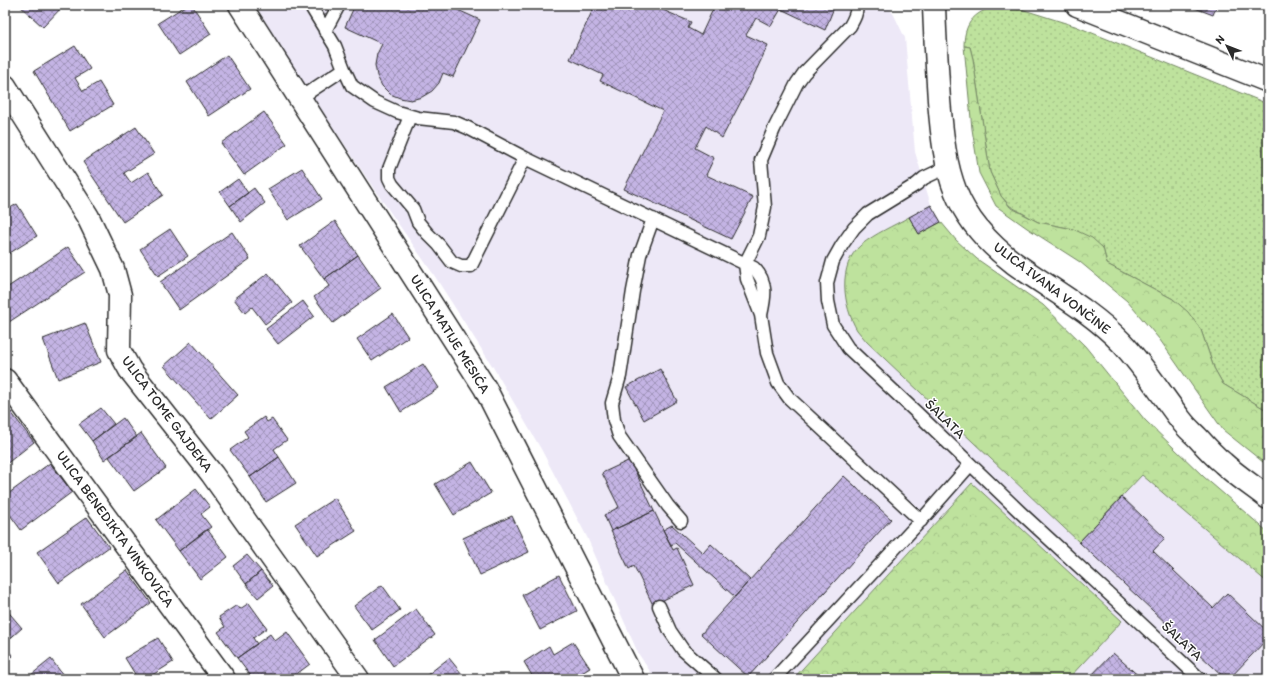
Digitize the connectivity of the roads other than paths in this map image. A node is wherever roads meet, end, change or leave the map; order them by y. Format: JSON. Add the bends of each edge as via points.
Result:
{"nodes":[{"id":1,"x":240,"y":5,"type":"edge"},
{"id":2,"x":310,"y":5,"type":"edge"},
{"id":3,"x":339,"y":5,"type":"edge"},
{"id":4,"x":856,"y":5,"type":"edge"},
{"id":5,"x":934,"y":5,"type":"edge"},
{"id":6,"x":1077,"y":5,"type":"edge"},
{"id":7,"x":326,"y":31,"type":"junction"},
{"id":8,"x":344,"y":69,"type":"junction"},
{"id":9,"x":1268,"y":81,"type":"edge"},
{"id":10,"x":5,"y":86,"type":"edge"},
{"id":11,"x":300,"y":98,"type":"junction"},
{"id":12,"x":410,"y":116,"type":"junction"},
{"id":13,"x":525,"y":158,"type":"junction"},
{"id":14,"x":947,"y":167,"type":"junction"},
{"id":15,"x":653,"y":219,"type":"junction"},
{"id":16,"x":746,"y":264,"type":"junction"},
{"id":17,"x":5,"y":380,"type":"edge"},
{"id":18,"x":970,"y":465,"type":"junction"},
{"id":19,"x":1268,"y":498,"type":"edge"},
{"id":20,"x":681,"y":521,"type":"dead end"},
{"id":21,"x":921,"y":521,"type":"junction"},
{"id":22,"x":659,"y":606,"type":"dead end"},
{"id":23,"x":224,"y":679,"type":"edge"},
{"id":24,"x":358,"y":679,"type":"edge"},
{"id":25,"x":633,"y":679,"type":"edge"},
{"id":26,"x":716,"y":679,"type":"edge"},
{"id":27,"x":774,"y":679,"type":"edge"},
{"id":28,"x":1200,"y":679,"type":"edge"}],
"edges":[{"from":1,"to":11,"type":"street","name":"ULICA MATIJE MESIĆA"},
{"from":2,"to":7,"type":"lane"},
{"from":3,"to":7,"type":"lane"},
{"from":4,"to":16,"type":"lane","via":[[857,9],[850,26],[804,73],[793,88],[761,160],[765,207],[759,236]]},
{"from":5,"to":14,"type":"street","name":"ULICA IVANA VONČINE","via":[[939,100]]},
{"from":6,"to":9,"type":"street"},
{"from":7,"to":8,"type":"lane"},
{"from":8,"to":11,"type":"lane"},
{"from":8,"to":12,"type":"lane","via":[[352,86],[375,102]]},
{"from":10,"to":24,"type":"street","name":"ULICA TOME GAJDEKA","via":[[88,217],[113,269],[120,295],[119,350],[130,370],[212,474]]},
{"from":11,"to":25,"type":"street","name":"ULICA MATIJE MESIĆA","via":[[486,388]]},
{"from":12,"to":13,"type":"lane","via":[[454,122]]},
{"from":12,"to":13,"type":"lane","via":[[389,169],[389,178],[413,210],[418,222],[452,262],[461,266],[471,266]]},
{"from":13,"to":15,"type":"lane"},
{"from":14,"to":18,"type":"lane","name":"ŠALATA","via":[[924,178],[868,214],[854,228],[833,262],[827,283],[828,302],[833,325],[848,348]]},
{"from":14,"to":19,"type":"street","name":"ULICA IVANA VONČINE","via":[[962,206],[995,247],[1108,330],[1146,371],[1182,421],[1223,464]]},
{"from":15,"to":16,"type":"lane"},
{"from":15,"to":20,"type":"lane","via":[[640,254],[620,376],[612,403],[619,436]]},
{"from":16,"to":21,"type":"lane","via":[[747,279],[760,315],[767,353],[778,383],[789,398]]},
{"from":17,"to":23,"type":"street","name":"ULICA BENEDIKTA VINKOVIĆA"},
{"from":18,"to":21,"type":"lane"},
{"from":18,"to":28,"type":"lane","name":"ŠALATA"},
{"from":21,"to":27,"type":"lane"},
{"from":22,"to":26,"type":"lane","via":[[670,631],[683,650]]}]}
